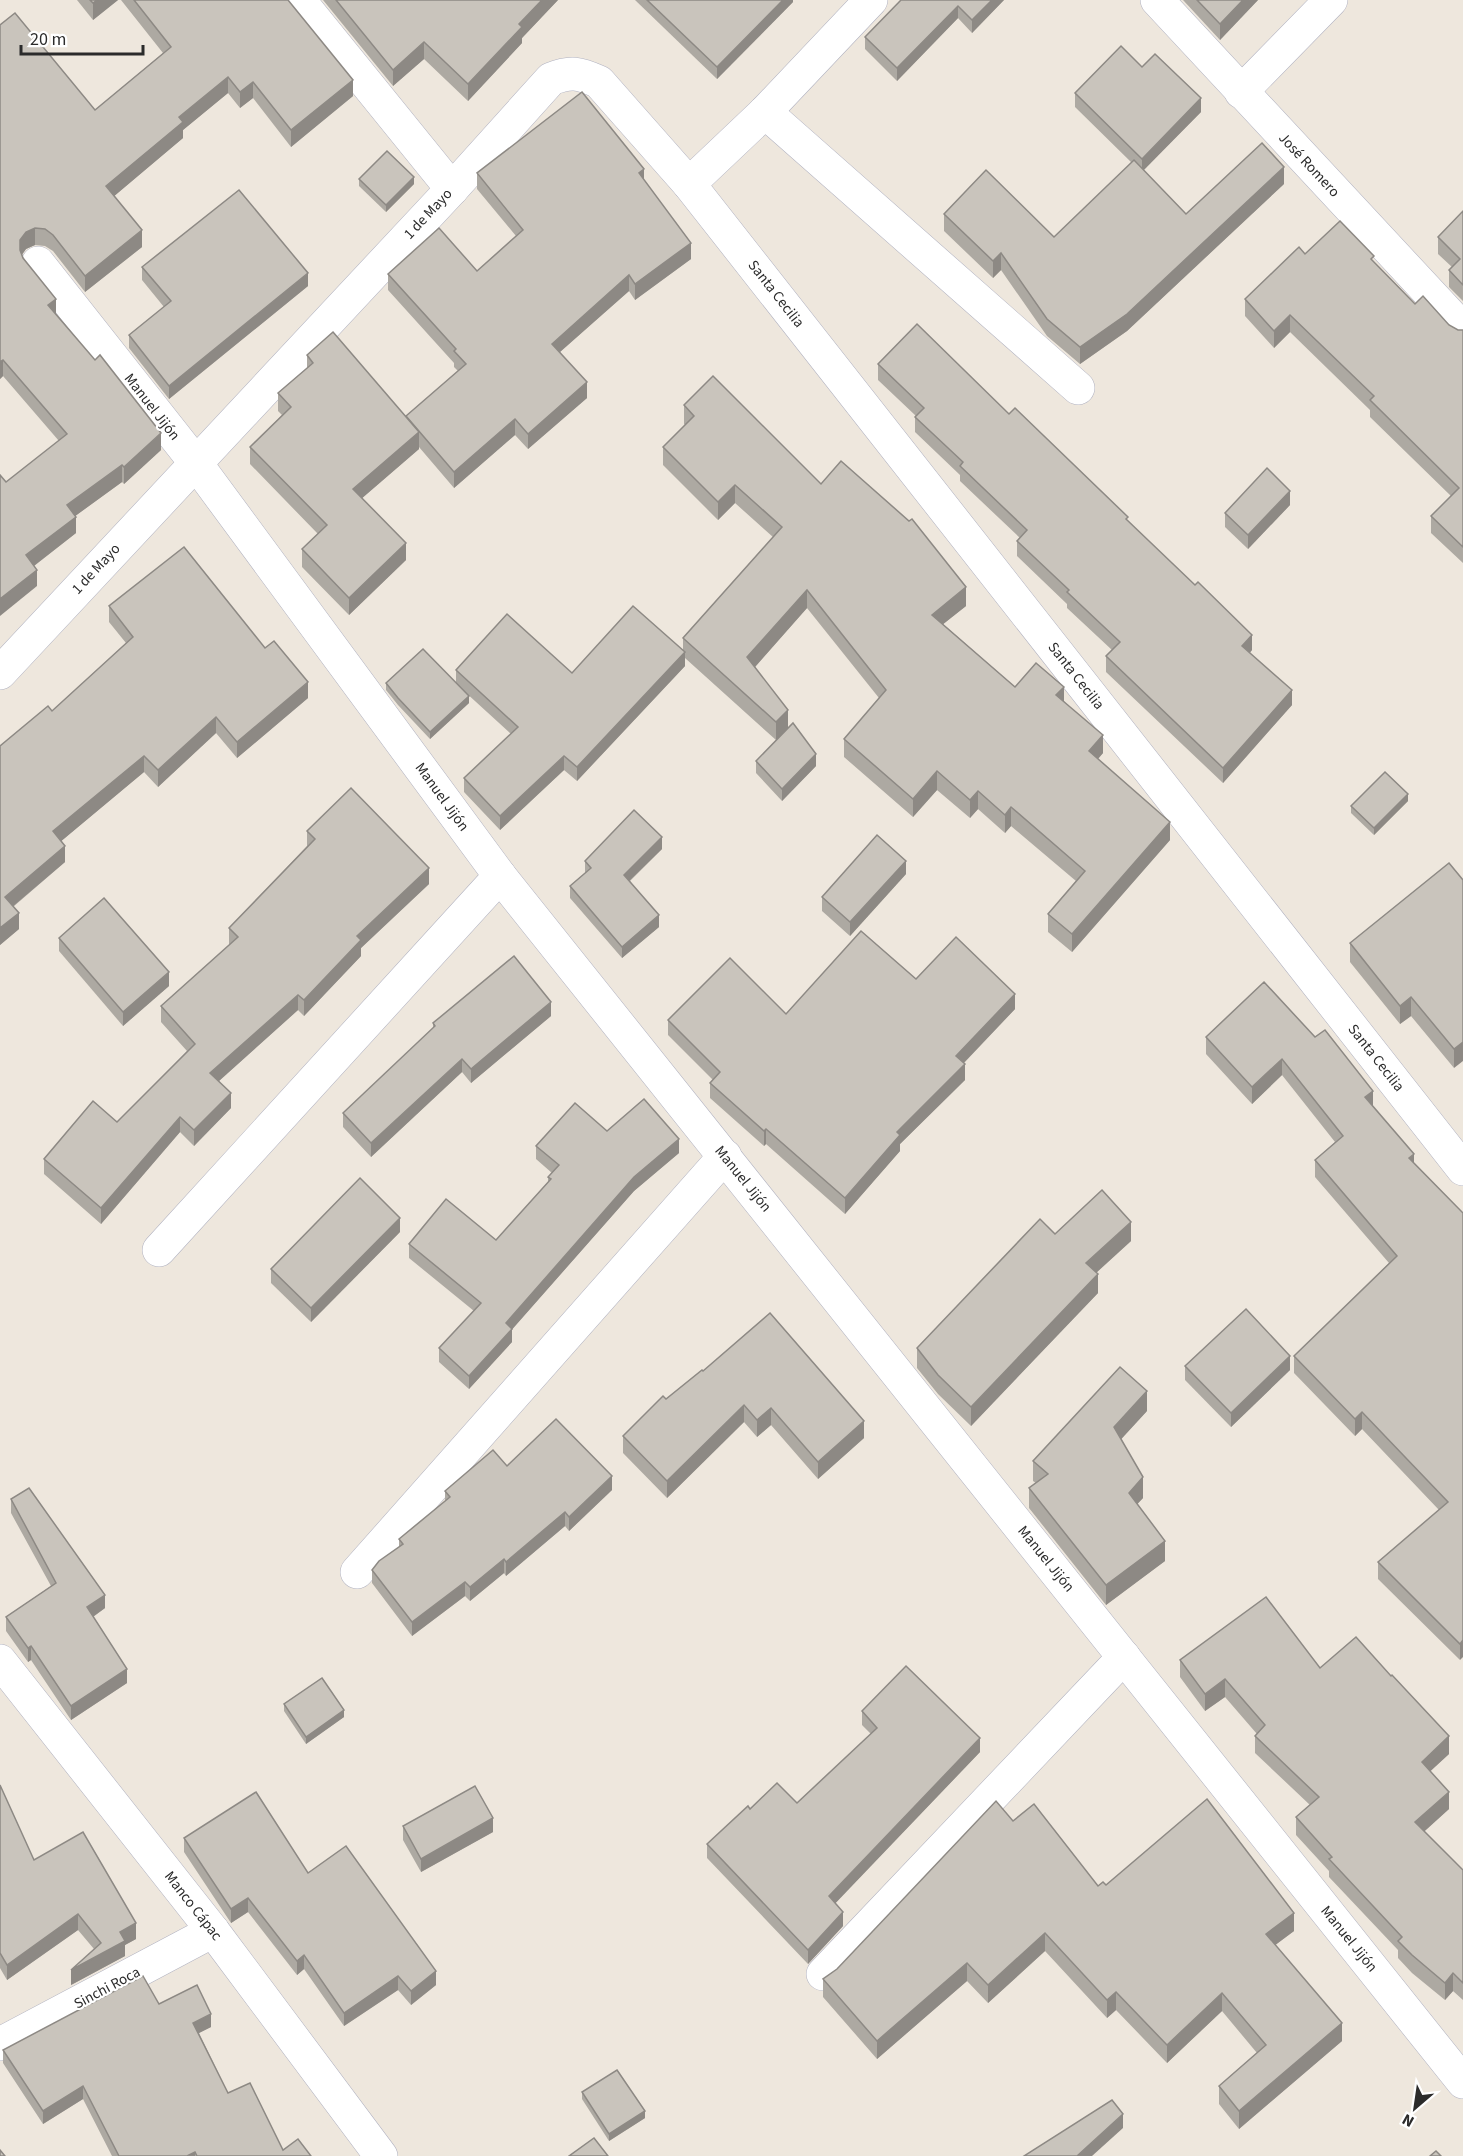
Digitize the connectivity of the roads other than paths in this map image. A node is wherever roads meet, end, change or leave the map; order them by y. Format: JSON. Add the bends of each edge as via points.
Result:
{"nodes":[{"id":1,"x":299,"y":0,"type":"edge"},
{"id":2,"x":1156,"y":0,"type":"edge"},
{"id":3,"x":1331,"y":0,"type":"edge"},
{"id":4,"x":856,"y":5,"type":"edge"},
{"id":5,"x":1241,"y":92,"type":"junction"},
{"id":6,"x":765,"y":112,"type":"junction"},
{"id":7,"x":689,"y":184,"type":"junction"},
{"id":8,"x":452,"y":189,"type":"junction"},
{"id":9,"x":38,"y":263,"type":"dead end"},
{"id":10,"x":1463,"y":329,"type":"edge"},
{"id":11,"x":1078,"y":388,"type":"dead end"},
{"id":12,"x":195,"y":462,"type":"junction"},
{"id":13,"x":0,"y":673,"type":"edge"},
{"id":14,"x":500,"y":876,"type":"junction"},
{"id":15,"x":725,"y":1156,"type":"junction"},
{"id":16,"x":1463,"y":1169,"type":"edge"},
{"id":17,"x":159,"y":1250,"type":"dead end"},
{"id":18,"x":357,"y":1572,"type":"dead end"},
{"id":19,"x":1124,"y":1657,"type":"junction"},
{"id":20,"x":0,"y":1661,"type":"edge"},
{"id":21,"x":213,"y":1931,"type":"junction"},
{"id":22,"x":823,"y":1974,"type":"dead end"},
{"id":23,"x":0,"y":2044,"type":"edge"},
{"id":24,"x":1463,"y":2082,"type":"edge"},
{"id":25,"x":381,"y":2156,"type":"edge"}],
"edges":[{"from":1,"to":8,"type":"street"},
{"from":2,"to":5,"type":"street","name":"José Romero"},
{"from":3,"to":5,"type":"street"},
{"from":4,"to":6,"type":"street"},
{"from":5,"to":10,"type":"street","name":"José Romero"},
{"from":6,"to":7,"type":"street"},
{"from":6,"to":11,"type":"street"},
{"from":7,"to":8,"type":"street","name":"1 de Mayo","via":[[599,82],[566,73],[550,79]]},
{"from":7,"to":16,"type":"street","name":"Santa Cecilia"},
{"from":8,"to":12,"type":"street","name":"1 de Mayo"},
{"from":9,"to":12,"type":"street","name":"Manuel Jijón"},
{"from":12,"to":13,"type":"street","name":"1 de Mayo"},
{"from":12,"to":14,"type":"street","name":"Manuel Jijón"},
{"from":14,"to":15,"type":"street","name":"Manuel Jijón"},
{"from":14,"to":17,"type":"street"},
{"from":15,"to":18,"type":"street"},
{"from":15,"to":19,"type":"street","name":"Manuel Jijón"},
{"from":19,"to":22,"type":"street"},
{"from":19,"to":24,"type":"street","name":"Manuel Jijón"},
{"from":20,"to":21,"type":"street","name":"Manco Cápac"},
{"from":21,"to":23,"type":"street","name":"Sinchi Roca"},
{"from":21,"to":25,"type":"street","name":"Manco Cápac"}]}
